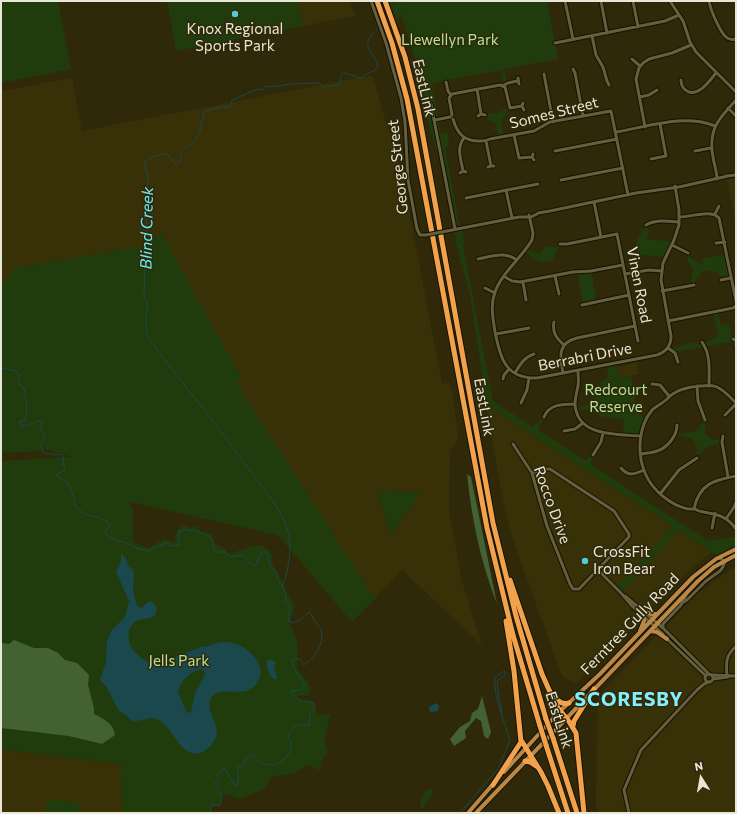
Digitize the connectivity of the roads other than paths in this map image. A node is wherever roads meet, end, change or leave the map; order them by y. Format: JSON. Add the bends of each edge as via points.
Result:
{"nodes":[{"id":1,"x":371,"y":1,"type":"edge"},
{"id":2,"x":377,"y":1,"type":"edge"},
{"id":3,"x":565,"y":1,"type":"edge"},
{"id":4,"x":601,"y":1,"type":"edge"},
{"id":5,"x":633,"y":1,"type":"edge"},
{"id":6,"x":670,"y":1,"type":"edge"},
{"id":7,"x":709,"y":1,"type":"edge"},
{"id":8,"x":386,"y":4,"type":"edge"},
{"id":9,"x":679,"y":15,"type":"junction"},
{"id":10,"x":638,"y":26,"type":"junction"},
{"id":11,"x":607,"y":33,"type":"junction"},
{"id":12,"x":592,"y":36,"type":"junction"},
{"id":13,"x":572,"y":39,"type":"junction"},
{"id":14,"x":736,"y":39,"type":"edge"},
{"id":15,"x":555,"y":42,"type":"dead end"},
{"id":16,"x":691,"y":45,"type":"junction"},
{"id":17,"x":632,"y":59,"type":"dead end"},
{"id":18,"x":640,"y":66,"type":"junction"},
{"id":19,"x":573,"y":69,"type":"dead end"},
{"id":20,"x":716,"y":73,"type":"junction"},
{"id":21,"x":544,"y":74,"type":"dead end"},
{"id":22,"x":682,"y":80,"type":"dead end"},
{"id":23,"x":518,"y":81,"type":"dead end"},
{"id":24,"x":446,"y":82,"type":"dead end"},
{"id":25,"x":609,"y":85,"type":"dead end"},
{"id":26,"x":504,"y":86,"type":"junction"},
{"id":27,"x":476,"y":89,"type":"junction"},
{"id":28,"x":657,"y":90,"type":"dead end"},
{"id":29,"x":736,"y":92,"type":"edge"},
{"id":30,"x":451,"y":95,"type":"junction"},
{"id":31,"x":640,"y":97,"type":"junction"},
{"id":32,"x":736,"y":100,"type":"edge"},
{"id":33,"x":431,"y":104,"type":"dead end"},
{"id":34,"x":523,"y":106,"type":"dead end"},
{"id":35,"x":728,"y":108,"type":"junction"},
{"id":36,"x":482,"y":115,"type":"dead end"},
{"id":37,"x":584,"y":116,"type":"junction"},
{"id":38,"x":736,"y":116,"type":"edge"},
{"id":39,"x":451,"y":117,"type":"junction"},
{"id":40,"x":435,"y":120,"type":"junction"},
{"id":41,"x":553,"y":122,"type":"junction"},
{"id":42,"x":660,"y":124,"type":"junction"},
{"id":43,"x":715,"y":126,"type":"junction"},
{"id":44,"x":645,"y":127,"type":"junction"},
{"id":45,"x":616,"y":132,"type":"junction"},
{"id":46,"x":514,"y":135,"type":"junction"},
{"id":47,"x":464,"y":138,"type":"junction"},
{"id":48,"x":617,"y":139,"type":"junction"},
{"id":49,"x":486,"y":141,"type":"junction"},
{"id":50,"x":711,"y":148,"type":"junction"},
{"id":51,"x":555,"y":151,"type":"dead end"},
{"id":52,"x":695,"y":151,"type":"dead end"},
{"id":53,"x":533,"y":157,"type":"dead end"},
{"id":54,"x":651,"y":159,"type":"dead end"},
{"id":55,"x":491,"y":166,"type":"dead end"},
{"id":56,"x":623,"y":168,"type":"junction"},
{"id":57,"x":463,"y":172,"type":"dead end"},
{"id":58,"x":736,"y":175,"type":"edge"},
{"id":59,"x":716,"y":177,"type":"junction"},
{"id":60,"x":561,"y":180,"type":"dead end"},
{"id":61,"x":538,"y":184,"type":"dead end"},
{"id":62,"x":674,"y":187,"type":"junction"},
{"id":63,"x":506,"y":190,"type":"junction"},
{"id":64,"x":628,"y":195,"type":"junction"},
{"id":65,"x":466,"y":198,"type":"dead end"},
{"id":66,"x":594,"y":202,"type":"junction"},
{"id":67,"x":719,"y":206,"type":"dead end"},
{"id":68,"x":715,"y":214,"type":"junction"},
{"id":69,"x":530,"y":216,"type":"junction"},
{"id":70,"x":679,"y":217,"type":"junction"},
{"id":71,"x":512,"y":218,"type":"junction"},
{"id":72,"x":679,"y":222,"type":"junction"},
{"id":73,"x":646,"y":225,"type":"dead end"},
{"id":74,"x":456,"y":229,"type":"junction"},
{"id":75,"x":601,"y":237,"type":"junction"},
{"id":76,"x":724,"y":242,"type":"junction"},
{"id":77,"x":716,"y":243,"type":"dead end"},
{"id":78,"x":560,"y":244,"type":"dead end"},
{"id":79,"x":672,"y":245,"type":"junction"},
{"id":80,"x":688,"y":253,"type":"dead end"},
{"id":81,"x":478,"y":259,"type":"dead end"},
{"id":82,"x":517,"y":260,"type":"junction"},
{"id":83,"x":623,"y":265,"type":"junction"},
{"id":84,"x":662,"y":271,"type":"junction"},
{"id":85,"x":625,"y":274,"type":"junction"},
{"id":86,"x":555,"y":276,"type":"junction"},
{"id":87,"x":504,"y":277,"type":"junction"},
{"id":88,"x":731,"y":278,"type":"junction"},
{"id":89,"x":721,"y":280,"type":"dead end"},
{"id":90,"x":523,"y":282,"type":"junction"},
{"id":91,"x":694,"y":285,"type":"dead end"},
{"id":92,"x":485,"y":288,"type":"dead end"},
{"id":93,"x":662,"y":291,"type":"junction"},
{"id":94,"x":495,"y":293,"type":"junction"},
{"id":95,"x":559,"y":294,"type":"dead end"},
{"id":96,"x":629,"y":295,"type":"junction"},
{"id":97,"x":526,"y":300,"type":"dead end"},
{"id":98,"x":736,"y":301,"type":"edge"},
{"id":99,"x":582,"y":305,"type":"dead end"},
{"id":100,"x":736,"y":306,"type":"edge"},
{"id":101,"x":668,"y":321,"type":"junction"},
{"id":102,"x":554,"y":322,"type":"dead end"},
{"id":103,"x":635,"y":326,"type":"junction"},
{"id":104,"x":529,"y":328,"type":"dead end"},
{"id":105,"x":496,"y":334,"type":"junction"},
{"id":106,"x":733,"y":339,"type":"dead end"},
{"id":107,"x":638,"y":341,"type":"dead end"},
{"id":108,"x":702,"y":342,"type":"dead end"},
{"id":109,"x":564,"y":345,"type":"junction"},
{"id":110,"x":668,"y":348,"type":"junction"},
{"id":111,"x":736,"y":348,"type":"edge"},
{"id":112,"x":534,"y":354,"type":"dead end"},
{"id":113,"x":678,"y":362,"type":"dead end"},
{"id":114,"x":509,"y":369,"type":"junction"},
{"id":115,"x":578,"y":371,"type":"junction"},
{"id":116,"x":515,"y":373,"type":"junction"},
{"id":117,"x":563,"y":373,"type":"junction"},
{"id":118,"x":529,"y":378,"type":"junction"},
{"id":119,"x":503,"y":379,"type":"dead end"},
{"id":120,"x":652,"y":384,"type":"dead end"},
{"id":121,"x":699,"y":386,"type":"junction"},
{"id":122,"x":709,"y":386,"type":"junction"},
{"id":123,"x":669,"y":396,"type":"junction"},
{"id":124,"x":736,"y":403,"type":"edge"},
{"id":125,"x":521,"y":404,"type":"dead end"},
{"id":126,"x":575,"y":404,"type":"junction"},
{"id":127,"x":725,"y":415,"type":"dead end"},
{"id":128,"x":544,"y":417,"type":"dead end"},
{"id":129,"x":705,"y":420,"type":"dead end"},
{"id":130,"x":583,"y":423,"type":"junction"},
{"id":131,"x":677,"y":425,"type":"dead end"},
{"id":132,"x":564,"y":431,"type":"dead end"},
{"id":133,"x":603,"y":433,"type":"junction"},
{"id":134,"x":640,"y":436,"type":"junction"},
{"id":135,"x":723,"y":436,"type":"dead end"},
{"id":136,"x":513,"y":444,"type":"dead end"},
{"id":137,"x":641,"y":454,"type":"junction"},
{"id":138,"x":593,"y":455,"type":"dead end"},
{"id":139,"x":697,"y":458,"type":"dead end"},
{"id":140,"x":621,"y":468,"type":"dead end"},
{"id":141,"x":644,"y":470,"type":"junction"},
{"id":142,"x":532,"y":473,"type":"junction"},
{"id":143,"x":736,"y":476,"type":"edge"},
{"id":144,"x":728,"y":477,"type":"junction"},
{"id":145,"x":660,"y":494,"type":"junction"},
{"id":146,"x":736,"y":502,"type":"edge"},
{"id":147,"x":694,"y":509,"type":"junction"},
{"id":148,"x":715,"y":514,"type":"junction"},
{"id":149,"x":726,"y":519,"type":"junction"},
{"id":150,"x":487,"y":528,"type":"junction"},
{"id":151,"x":712,"y":528,"type":"dead end"},
{"id":152,"x":736,"y":529,"type":"edge"},
{"id":153,"x":736,"y":549,"type":"edge"},
{"id":154,"x":736,"y":555,"type":"edge"},
{"id":155,"x":718,"y":558,"type":"junction"},
{"id":156,"x":725,"y":561,"type":"junction"},
{"id":157,"x":503,"y":564,"type":"junction"},
{"id":158,"x":598,"y":570,"type":"junction"},
{"id":159,"x":690,"y":590,"type":"junction"},
{"id":160,"x":622,"y":594,"type":"junction"},
{"id":161,"x":682,"y":603,"type":"junction"},
{"id":162,"x":642,"y":610,"type":"junction"},
{"id":163,"x":677,"y":610,"type":"junction"},
{"id":164,"x":668,"y":612,"type":"junction"},
{"id":165,"x":657,"y":614,"type":"junction"},
{"id":166,"x":644,"y":617,"type":"junction"},
{"id":167,"x":651,"y":621,"type":"junction"},
{"id":168,"x":656,"y":625,"type":"junction"},
{"id":169,"x":663,"y":628,"type":"junction"},
{"id":170,"x":650,"y":631,"type":"junction"},
{"id":171,"x":639,"y":633,"type":"junction"},
{"id":172,"x":667,"y":639,"type":"junction"},
{"id":173,"x":736,"y":646,"type":"edge"},
{"id":174,"x":712,"y":676,"type":"junction"},
{"id":175,"x":727,"y":676,"type":"junction"},
{"id":176,"x":736,"y":676,"type":"edge"},
{"id":177,"x":706,"y":678,"type":"junction"},
{"id":178,"x":709,"y":682,"type":"junction"},
{"id":179,"x":548,"y":688,"type":"junction"},
{"id":180,"x":594,"y":689,"type":"junction"},
{"id":181,"x":697,"y":690,"type":"junction"},
{"id":182,"x":569,"y":703,"type":"junction"},
{"id":183,"x":560,"y":711,"type":"junction"},
{"id":184,"x":566,"y":718,"type":"junction"},
{"id":185,"x":573,"y":726,"type":"junction"},
{"id":186,"x":521,"y":739,"type":"junction"},
{"id":187,"x":526,"y":748,"type":"junction"},
{"id":188,"x":531,"y":755,"type":"junction"},
{"id":189,"x":525,"y":761,"type":"junction"},
{"id":190,"x":545,"y":779,"type":"junction"},
{"id":191,"x":493,"y":784,"type":"junction"},
{"id":192,"x":468,"y":813,"type":"edge"},
{"id":193,"x":476,"y":813,"type":"edge"},
{"id":194,"x":559,"y":813,"type":"edge"},
{"id":195,"x":568,"y":813,"type":"edge"},
{"id":196,"x":577,"y":813,"type":"edge"},
{"id":197,"x":584,"y":813,"type":"edge"},
{"id":198,"x":629,"y":813,"type":"edge"}],
"edges":[{"from":1,"to":74,"type":"street","name":"George Street","bridge":true,"via":[[384,34],[403,106],[408,180],[416,229],[420,234],[426,235]]},
{"from":2,"to":150,"type":"highway","name":"EastLink","via":[[402,76],[410,110]]},
{"from":3,"to":13,"type":"street"},
{"from":4,"to":11,"type":"street"},
{"from":5,"to":10,"type":"street"},
{"from":6,"to":9,"type":"street"},
{"from":7,"to":14,"type":"street","via":[[710,9],[724,35]]},
{"from":8,"to":157,"type":"highway","name":"EastLink","via":[[405,56],[418,109],[480,457]]},
{"from":9,"to":10,"type":"street","via":[[668,21]]},
{"from":9,"to":16,"type":"street"},
{"from":10,"to":11,"type":"street"},
{"from":11,"to":12,"type":"street"},
{"from":12,"to":13,"type":"street"},
{"from":12,"to":25,"type":"street","via":[[596,55]]},
{"from":13,"to":15,"type":"street"},
{"from":16,"to":18,"type":"street","via":[[649,59]]},
{"from":16,"to":20,"type":"street","via":[[698,56]]},
{"from":17,"to":18,"type":"street"},
{"from":18,"to":31,"type":"street","via":[[636,75]]},
{"from":19,"to":37,"type":"street"},
{"from":20,"to":22,"type":"street","via":[[694,93],[685,90]]},
{"from":20,"to":29,"type":"street"},
{"from":21,"to":41,"type":"street"},
{"from":23,"to":26,"type":"street"},
{"from":24,"to":30,"type":"street"},
{"from":26,"to":27,"type":"street"},
{"from":26,"to":34,"type":"street","via":[[509,107]]},
{"from":27,"to":30,"type":"street"},
{"from":27,"to":36,"type":"street"},
{"from":28,"to":31,"type":"street"},
{"from":30,"to":39,"type":"street"},
{"from":31,"to":44,"type":"street"},
{"from":32,"to":35,"type":"street"},
{"from":33,"to":40,"type":"street"},
{"from":35,"to":38,"type":"street"},
{"from":35,"to":43,"type":"street"},
{"from":37,"to":41,"type":"street","name":"Somes Street"},
{"from":37,"to":45,"type":"street","name":"Somes Street","via":[[611,111]]},
{"from":39,"to":40,"type":"street"},
{"from":39,"to":47,"type":"street","via":[[456,129]]},
{"from":40,"to":74,"type":"street"},
{"from":41,"to":46,"type":"street","name":"Somes Street","via":[[546,123],[534,131]]},
{"from":42,"to":43,"type":"street","via":[[689,120]]},
{"from":42,"to":44,"type":"street"},
{"from":42,"to":54,"type":"street","via":[[666,156]]},
{"from":43,"to":50,"type":"street"},
{"from":44,"to":45,"type":"street"},
{"from":45,"to":48,"type":"street","name":"Somes Street"},
{"from":46,"to":49,"type":"street","name":"Somes Street"},
{"from":46,"to":53,"type":"street","via":[[519,158]]},
{"from":47,"to":49,"type":"street","name":"Somes Street"},
{"from":47,"to":57,"type":"street","via":[[459,148]]},
{"from":48,"to":51,"type":"street"},
{"from":48,"to":56,"type":"street","name":"Somes Street"},
{"from":49,"to":55,"type":"street"},
{"from":50,"to":52,"type":"street"},
{"from":50,"to":59,"type":"street"},
{"from":56,"to":60,"type":"street"},
{"from":56,"to":64,"type":"street","name":"Somes Street"},
{"from":58,"to":59,"type":"street","name":"George Street"},
{"from":59,"to":62,"type":"street","name":"George Street"},
{"from":61,"to":63,"type":"street"},
{"from":62,"to":64,"type":"street","name":"George Street"},
{"from":62,"to":70,"type":"street"},
{"from":63,"to":65,"type":"street"},
{"from":63,"to":71,"type":"street"},
{"from":64,"to":66,"type":"street","name":"George Street"},
{"from":66,"to":69,"type":"street","name":"George Street"},
{"from":66,"to":75,"type":"street"},
{"from":67,"to":68,"type":"street"},
{"from":68,"to":70,"type":"street"},
{"from":68,"to":76,"type":"street","via":[[720,220]]},
{"from":69,"to":71,"type":"street","name":"George Street"},
{"from":69,"to":82,"type":"street","name":"Berrabri Drive","via":[[532,240]]},
{"from":70,"to":72,"type":"street"},
{"from":71,"to":74,"type":"street","name":"George Street"},
{"from":72,"to":73,"type":"street","via":[[660,221]]},
{"from":72,"to":79,"type":"street"},
{"from":75,"to":78,"type":"street"},
{"from":75,"to":83,"type":"street","name":"Vinen Road","via":[[618,234]]},
{"from":76,"to":77,"type":"street"},
{"from":76,"to":88,"type":"street"},
{"from":79,"to":80,"type":"street"},
{"from":79,"to":84,"type":"street"},
{"from":81,"to":82,"type":"street","via":[[504,254]]},
{"from":82,"to":87,"type":"street","name":"Berrabri Drive"},
{"from":83,"to":85,"type":"street","name":"Vinen Road"},
{"from":83,"to":86,"type":"street"},
{"from":84,"to":85,"type":"street","via":[[649,270]]},
{"from":84,"to":93,"type":"street"},
{"from":85,"to":96,"type":"street","name":"Vinen Road"},
{"from":86,"to":90,"type":"street"},
{"from":86,"to":95,"type":"street"},
{"from":87,"to":90,"type":"street"},
{"from":87,"to":94,"type":"street","name":"Berrabri Drive"},
{"from":88,"to":89,"type":"street"},
{"from":88,"to":98,"type":"street"},
{"from":90,"to":97,"type":"street"},
{"from":91,"to":93,"type":"street"},
{"from":92,"to":94,"type":"street"},
{"from":93,"to":101,"type":"street"},
{"from":94,"to":105,"type":"street","name":"Berrabri Drive","via":[[492,310]]},
{"from":96,"to":99,"type":"street"},
{"from":96,"to":103,"type":"street","name":"Vinen Road"},
{"from":100,"to":101,"type":"street"},
{"from":101,"to":110,"type":"street","via":[[671,338]]},
{"from":102,"to":109,"type":"street","via":[[554,334]]},
{"from":103,"to":107,"type":"street","name":"Vinen Road"},
{"from":103,"to":109,"type":"street","via":[[575,338]]},
{"from":104,"to":105,"type":"street"},
{"from":105,"to":114,"type":"street","name":"Berrabri Drive","via":[[500,355]]},
{"from":106,"to":111,"type":"street","via":[[736,340]]},
{"from":108,"to":122,"type":"street","via":[[709,362]]},
{"from":109,"to":117,"type":"street","via":[[560,356]]},
{"from":110,"to":113,"type":"street","via":[[676,354]]},
{"from":110,"to":115,"type":"street","name":"Berrabri Drive","via":[[657,355]]},
{"from":112,"to":116,"type":"street","via":[[524,359]]},
{"from":114,"to":116,"type":"street","name":"Berrabri Drive"},
{"from":114,"to":119,"type":"street"},
{"from":115,"to":117,"type":"street","name":"Berrabri Drive"},
{"from":115,"to":126,"type":"street","via":[[579,383]]},
{"from":116,"to":118,"type":"street","name":"Berrabri Drive"},
{"from":117,"to":118,"type":"street","name":"Berrabri Drive"},
{"from":118,"to":125,"type":"street"},
{"from":120,"to":123,"type":"street","via":[[660,385]]},
{"from":121,"to":122,"type":"street"},
{"from":121,"to":123,"type":"street"},
{"from":121,"to":129,"type":"street","via":[[698,401]]},
{"from":122,"to":124,"type":"street","via":[[720,389]]},
{"from":123,"to":134,"type":"street","via":[[650,414]]},
{"from":124,"to":127,"type":"street"},
{"from":126,"to":128,"type":"street","via":[[554,406]]},
{"from":126,"to":130,"type":"street"},
{"from":130,"to":132,"type":"street","via":[[575,429]]},
{"from":130,"to":133,"type":"street","via":[[591,430]]},
{"from":131,"to":137,"type":"street","via":[[675,435],[663,448]]},
{"from":133,"to":134,"type":"street"},
{"from":133,"to":138,"type":"street"},
{"from":134,"to":137,"type":"street"},
{"from":135,"to":144,"type":"street"},
{"from":136,"to":142,"type":"street","name":"Rocco Drive"},
{"from":137,"to":141,"type":"street"},
{"from":139,"to":145,"type":"street","via":[[679,470]]},
{"from":140,"to":141,"type":"street","via":[[630,474]]},
{"from":141,"to":145,"type":"street"},
{"from":142,"to":158,"type":"street","name":"Rocco Drive","via":[[548,527],[571,587],[575,590],[580,588]]},
{"from":142,"to":158,"type":"street","via":[[545,468],[550,469],[616,514],[629,536]]},
{"from":143,"to":144,"type":"street"},
{"from":144,"to":147,"type":"street","via":[[706,486],[698,495]]},
{"from":145,"to":147,"type":"street","via":[[679,506]]},
{"from":146,"to":149,"type":"street"},
{"from":147,"to":148,"type":"street"},
{"from":148,"to":149,"type":"street"},
{"from":148,"to":151,"type":"street"},
{"from":149,"to":152,"type":"street"},
{"from":150,"to":186,"type":"highway","via":[[512,659]]},
{"from":150,"to":195,"type":"highway","name":"EastLink","bridge":true,"via":[[512,635]]},
{"from":153,"to":155,"type":"main road","name":"Ferntree Gully Road"},
{"from":154,"to":156,"type":"main road","name":"Ferntree Gully Road"},
{"from":155,"to":156,"type":"street"},
{"from":155,"to":165,"type":"main road","name":"Ferntree Gully Road","via":[[693,577]]},
{"from":156,"to":159,"type":"main road","name":"Ferntree Gully Road","via":[[706,573]]},
{"from":156,"to":161,"type":"street","via":[[720,572]]},
{"from":157,"to":179,"type":"highway"},
{"from":157,"to":196,"type":"highway","name":"EastLink","bridge":true,"via":[[546,719]]},
{"from":158,"to":160,"type":"street"},
{"from":159,"to":161,"type":"street"},
{"from":159,"to":164,"type":"main road","name":"Ferntree Gully Road"},
{"from":160,"to":162,"type":"street"},
{"from":160,"to":166,"type":"street"},
{"from":161,"to":163,"type":"street"},
{"from":162,"to":165,"type":"main road"},
{"from":162,"to":167,"type":"street"},
{"from":163,"to":164,"type":"street"},
{"from":163,"to":169,"type":"street","via":[[663,624]]},
{"from":164,"to":168,"type":"main road","name":"Ferntree Gully Road"},
{"from":165,"to":167,"type":"main road","name":"Ferntree Gully Road"},
{"from":166,"to":167,"type":"street"},
{"from":166,"to":171,"type":"main road"},
{"from":167,"to":168,"type":"street"},
{"from":167,"to":171,"type":"main road","name":"Ferntree Gully Road"},
{"from":168,"to":169,"type":"street"},
{"from":168,"to":170,"type":"main road","name":"Ferntree Gully Road"},
{"from":168,"to":172,"type":"street"},
{"from":169,"to":174,"type":"street"},
{"from":170,"to":172,"type":"main road","via":[[657,632]]},
{"from":170,"to":180,"type":"main road","name":"Ferntree Gully Road"},
{"from":171,"to":182,"type":"main road","name":"Ferntree Gully Road"},
{"from":172,"to":177,"type":"street"},
{"from":173,"to":175,"type":"street","via":[[727,659]]},
{"from":174,"to":175,"type":"street"},
{"from":174,"to":177,"type":"street"},
{"from":174,"to":178,"type":"street"},
{"from":175,"to":176,"type":"street"},
{"from":177,"to":178,"type":"street"},
{"from":177,"to":181,"type":"street"},
{"from":178,"to":181,"type":"street"},
{"from":179,"to":182,"type":"highway","via":[[558,701]]},
{"from":179,"to":183,"type":"highway"},
{"from":180,"to":184,"type":"main road","name":"Ferntree Gully Road"},
{"from":180,"to":185,"type":"highway"},
{"from":181,"to":198,"type":"street","via":[[641,750],[625,788]]},
{"from":182,"to":183,"type":"main road","name":"Ferntree Gully Road"},
{"from":183,"to":184,"type":"highway"},
{"from":183,"to":187,"type":"main road","name":"Ferntree Gully Road"},
{"from":184,"to":185,"type":"highway"},
{"from":184,"to":188,"type":"main road","name":"Ferntree Gully Road"},
{"from":185,"to":197,"type":"highway","via":[[578,740]]},
{"from":186,"to":187,"type":"highway"},
{"from":186,"to":191,"type":"highway"},
{"from":187,"to":188,"type":"highway"},
{"from":187,"to":191,"type":"main road","name":"Ferntree Gully Road"},
{"from":188,"to":189,"type":"main road","name":"Ferntree Gully Road"},
{"from":188,"to":190,"type":"highway"},
{"from":189,"to":190,"type":"highway","via":[[536,766]]},
{"from":189,"to":193,"type":"main road","name":"Ferntree Gully Road"},
{"from":190,"to":194,"type":"highway"},
{"from":191,"to":192,"type":"main road","name":"Ferntree Gully Road"}]}
